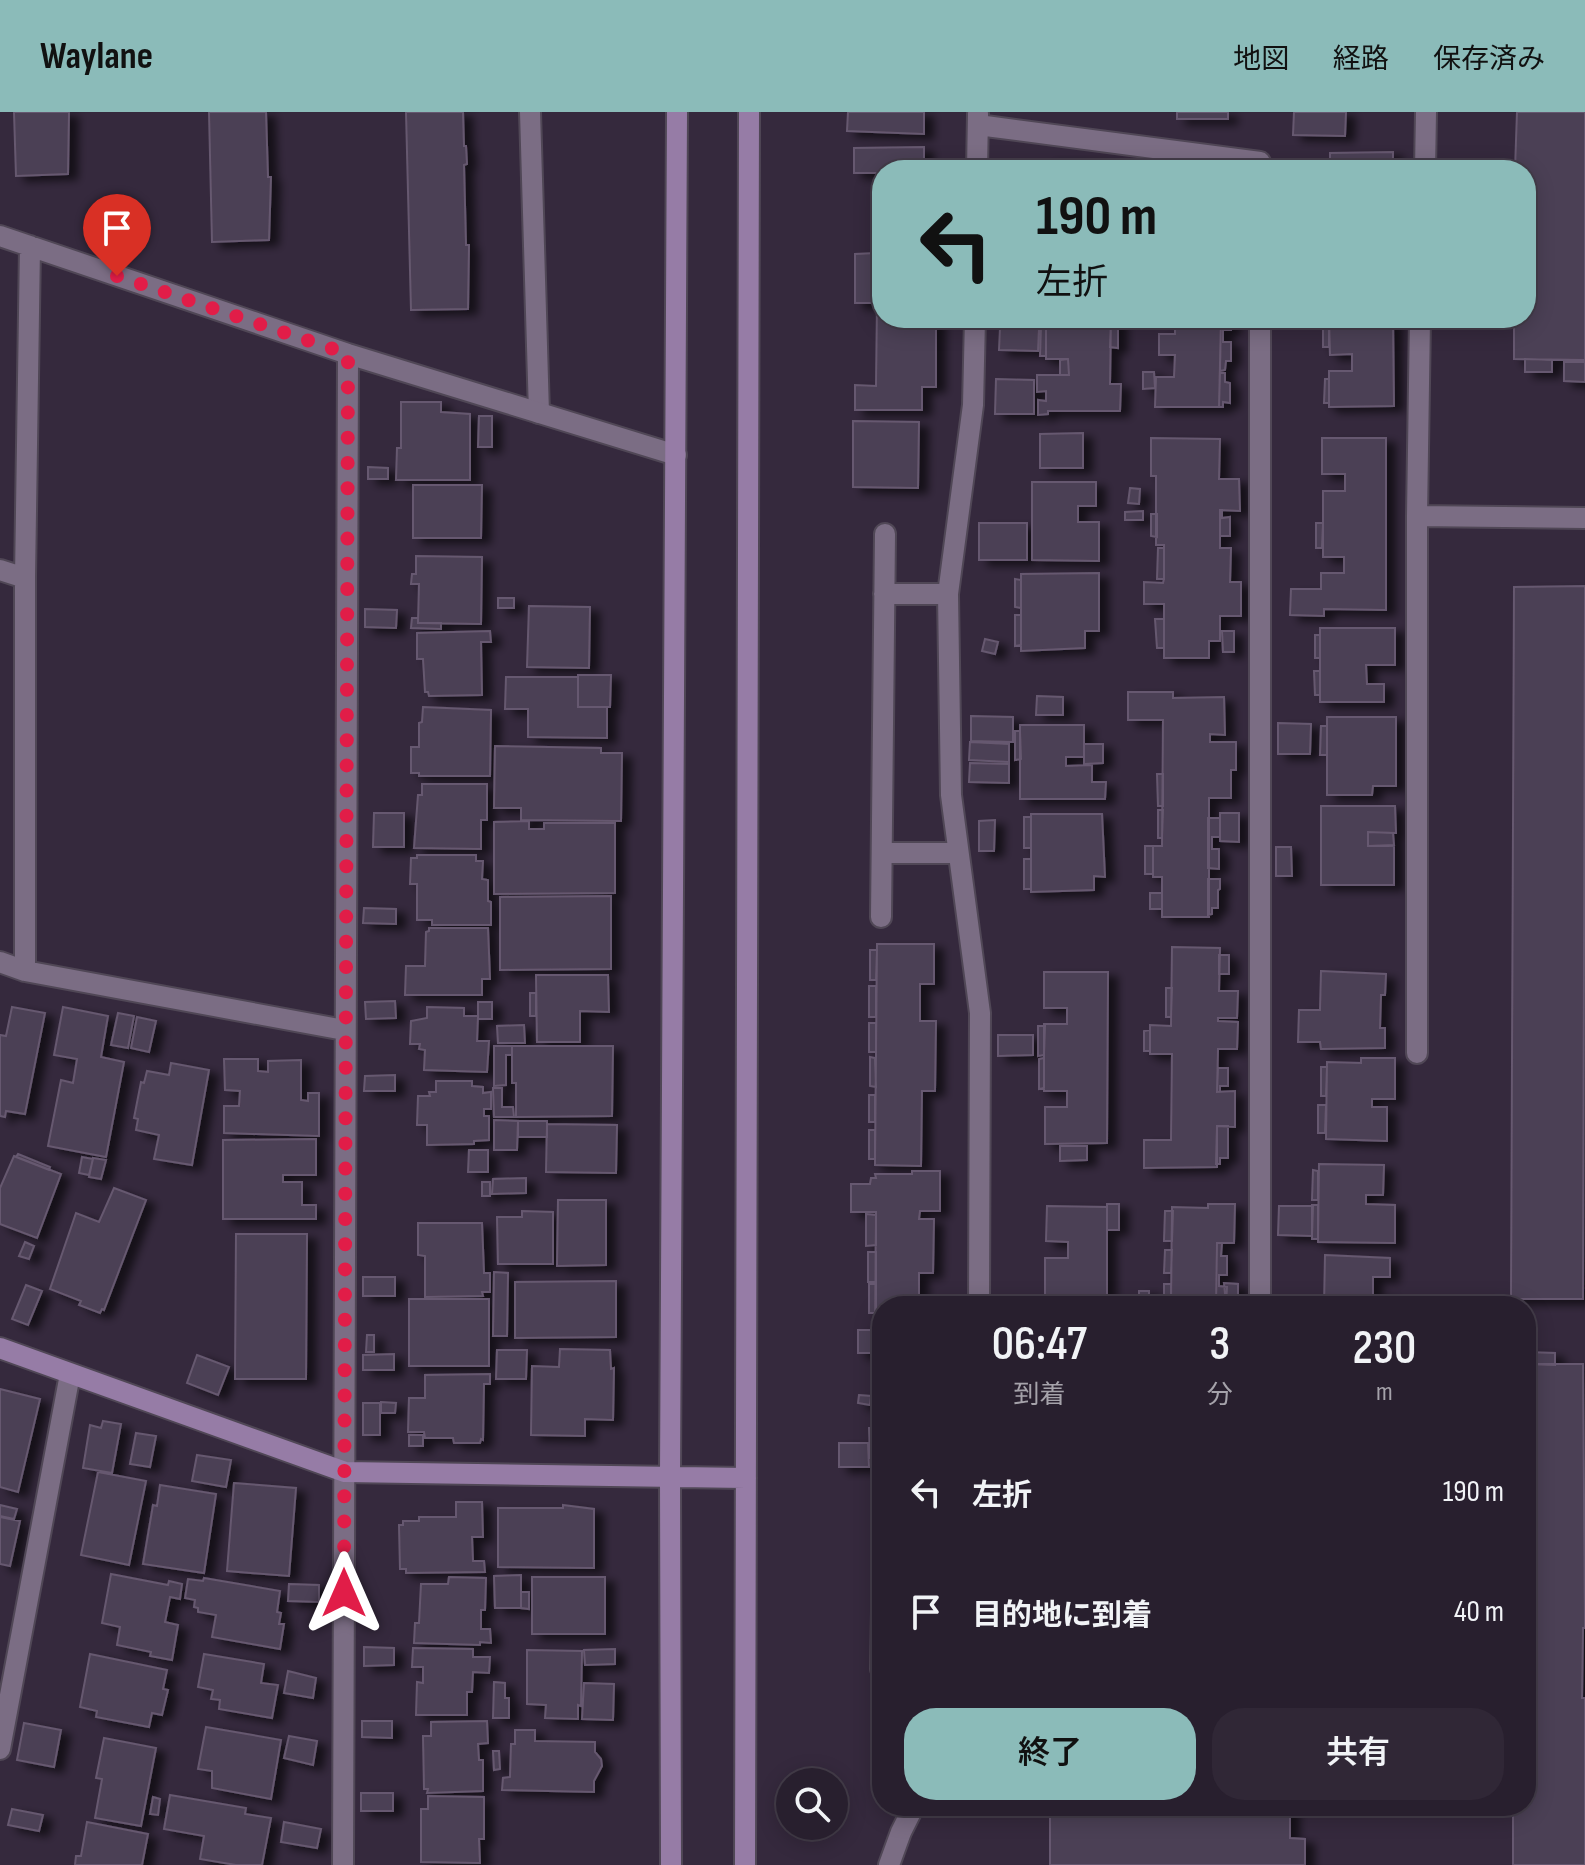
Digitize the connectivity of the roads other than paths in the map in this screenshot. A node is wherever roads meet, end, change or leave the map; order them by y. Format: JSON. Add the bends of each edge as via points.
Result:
{"nodes":[{"id":1,"x":530,"y":112,"type":"edge"},
{"id":2,"x":677,"y":112,"type":"edge"},
{"id":3,"x":749,"y":112,"type":"edge"},
{"id":4,"x":1426,"y":112,"type":"edge"},
{"id":5,"x":978,"y":119,"type":"edge"},
{"id":6,"x":977,"y":160,"type":"edge"},
{"id":7,"x":1247,"y":160,"type":"edge"},
{"id":8,"x":1425,"y":160,"type":"edge"},
{"id":9,"x":0,"y":236,"type":"edge"},
{"id":10,"x":30,"y":246,"type":"junction"},
{"id":11,"x":975,"y":328,"type":"edge"},
{"id":12,"x":1260,"y":328,"type":"edge"},
{"id":13,"x":1420,"y":328,"type":"edge"},
{"id":14,"x":348,"y":354,"type":"junction"},
{"id":15,"x":539,"y":413,"type":"junction"},
{"id":16,"x":676,"y":455,"type":"junction"},
{"id":17,"x":1417,"y":516,"type":"junction"},
{"id":18,"x":1585,"y":518,"type":"edge"},
{"id":19,"x":885,"y":534,"type":"dead end"},
{"id":20,"x":0,"y":570,"type":"edge"},
{"id":21,"x":25,"y":578,"type":"junction"},
{"id":22,"x":884,"y":594,"type":"junction"},
{"id":23,"x":948,"y":594,"type":"junction"},
{"id":24,"x":882,"y":853,"type":"junction"},
{"id":25,"x":958,"y":853,"type":"junction"},
{"id":26,"x":881,"y":917,"type":"dead end"},
{"id":27,"x":0,"y":962,"type":"edge"},
{"id":28,"x":25,"y":971,"type":"junction"},
{"id":29,"x":344,"y":1030,"type":"junction"},
{"id":30,"x":1417,"y":1053,"type":"dead end"},
{"id":31,"x":979,"y":1296,"type":"edge"},
{"id":32,"x":1260,"y":1296,"type":"edge"},
{"id":33,"x":0,"y":1348,"type":"edge"},
{"id":34,"x":70,"y":1374,"type":"junction"},
{"id":35,"x":345,"y":1472,"type":"junction"},
{"id":36,"x":670,"y":1476,"type":"junction"},
{"id":37,"x":746,"y":1478,"type":"junction"},
{"id":38,"x":0,"y":1749,"type":"edge"},
{"id":39,"x":909,"y":1816,"type":"edge"},
{"id":40,"x":343,"y":1865,"type":"edge"},
{"id":41,"x":671,"y":1865,"type":"edge"},
{"id":42,"x":745,"y":1865,"type":"edge"},
{"id":43,"x":889,"y":1865,"type":"edge"}],
"edges":[{"from":1,"to":15,"type":"street"},
{"from":2,"to":16,"type":"street"},
{"from":3,"to":37,"type":"street"},
{"from":4,"to":8,"type":"street"},
{"from":5,"to":6,"type":"street"},
{"from":5,"to":7,"type":"street"},
{"from":9,"to":10,"type":"street"},
{"from":10,"to":14,"type":"street"},
{"from":10,"to":21,"type":"street"},
{"from":11,"to":23,"type":"street","via":[[973,405]]},
{"from":12,"to":32,"type":"street"},
{"from":13,"to":17,"type":"street"},
{"from":14,"to":15,"type":"street"},
{"from":14,"to":29,"type":"street"},
{"from":15,"to":16,"type":"street"},
{"from":16,"to":36,"type":"street"},
{"from":17,"to":18,"type":"street"},
{"from":17,"to":30,"type":"street"},
{"from":19,"to":22,"type":"street"},
{"from":20,"to":21,"type":"street"},
{"from":21,"to":28,"type":"street"},
{"from":22,"to":23,"type":"street"},
{"from":22,"to":24,"type":"street"},
{"from":23,"to":25,"type":"street","via":[[951,795]]},
{"from":24,"to":25,"type":"street"},
{"from":24,"to":26,"type":"street"},
{"from":25,"to":31,"type":"street","via":[[980,1013]]},
{"from":27,"to":28,"type":"street"},
{"from":28,"to":29,"type":"street"},
{"from":29,"to":35,"type":"street"},
{"from":33,"to":34,"type":"street"},
{"from":34,"to":35,"type":"street"},
{"from":34,"to":38,"type":"street"},
{"from":35,"to":36,"type":"street"},
{"from":35,"to":40,"type":"street"},
{"from":36,"to":37,"type":"street"},
{"from":36,"to":41,"type":"street"},
{"from":37,"to":42,"type":"street"},
{"from":39,"to":43,"type":"street"}]}
